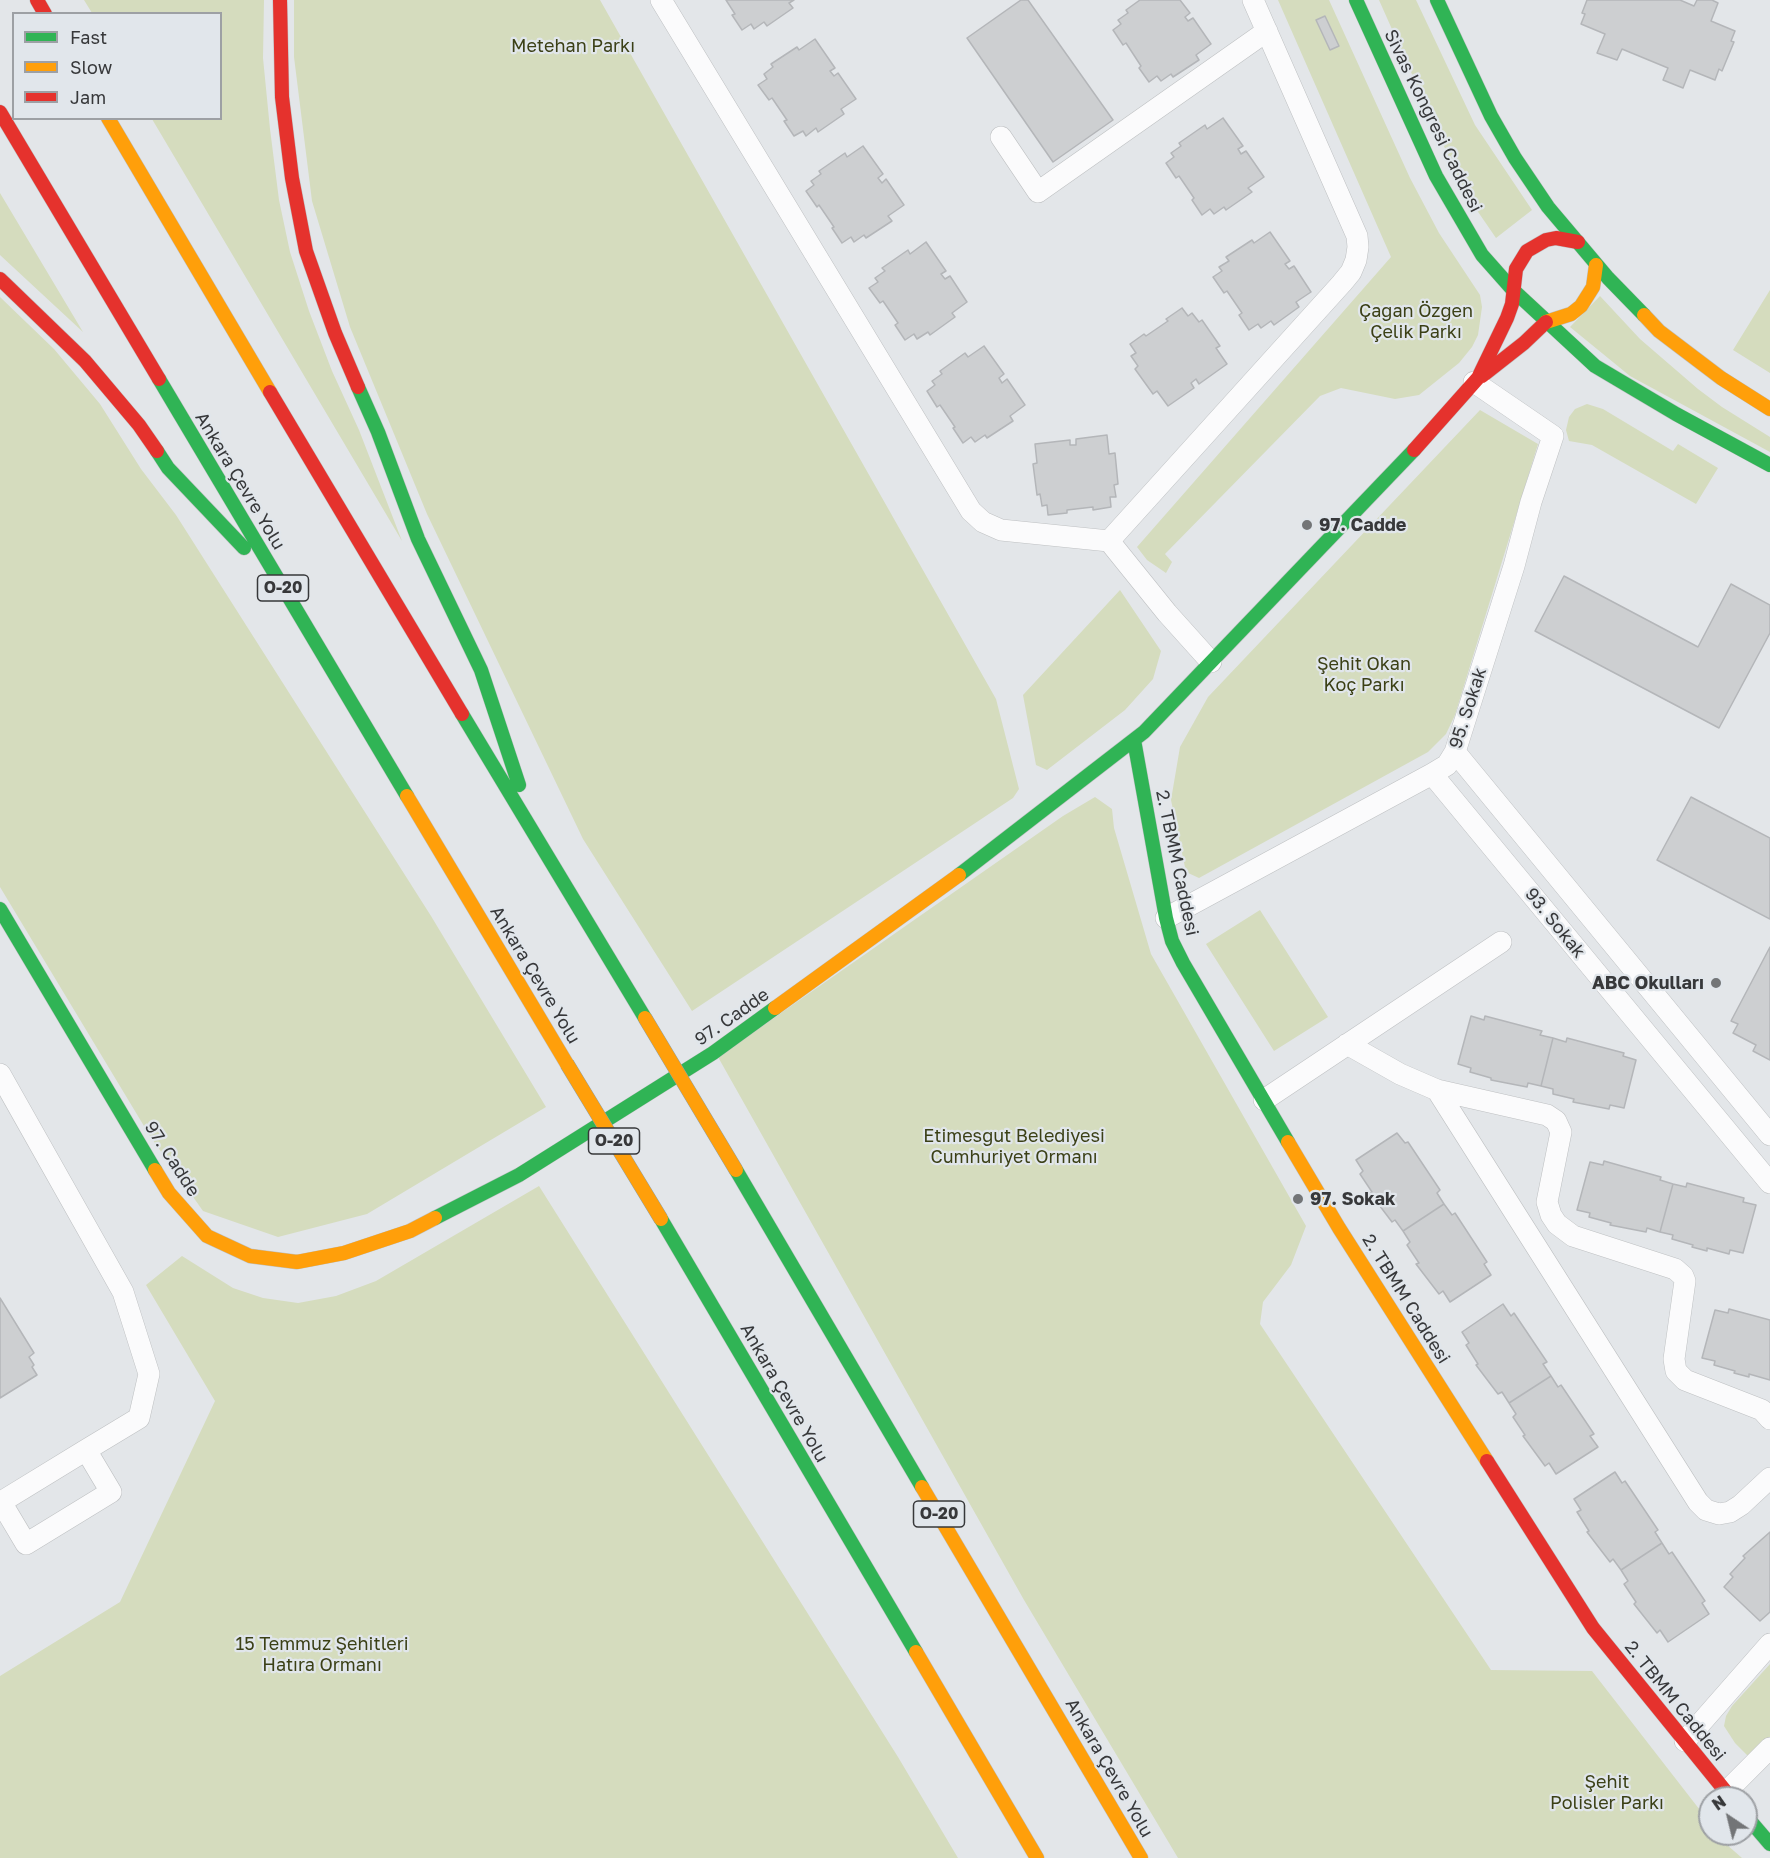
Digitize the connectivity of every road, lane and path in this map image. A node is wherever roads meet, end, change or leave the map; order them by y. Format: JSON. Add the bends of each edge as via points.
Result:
{"nodes":[{"id":1,"x":280,"y":0,"type":"edge"},
{"id":2,"x":661,"y":0,"type":"edge"},
{"id":3,"x":1253,"y":0,"type":"edge"},
{"id":4,"x":1356,"y":0,"type":"edge"},
{"id":5,"x":1437,"y":0,"type":"edge"},
{"id":6,"x":1267,"y":31,"type":"junction"},
{"id":7,"x":0,"y":112,"type":"edge"},
{"id":8,"x":109,"y":120,"type":"edge"},
{"id":9,"x":1001,"y":137,"type":"dead end"},
{"id":10,"x":1578,"y":242,"type":"junction"},
{"id":11,"x":1596,"y":265,"type":"junction"},
{"id":12,"x":0,"y":279,"type":"edge"},
{"id":13,"x":1514,"y":290,"type":"junction"},
{"id":14,"x":1546,"y":322,"type":"junction"},
{"id":15,"x":1476,"y":380,"type":"junction"},
{"id":16,"x":1770,"y":409,"type":"edge"},
{"id":17,"x":1770,"y":465,"type":"edge"},
{"id":18,"x":1109,"y":541,"type":"junction"},
{"id":19,"x":286,"y":593,"type":"junction"},
{"id":20,"x":1211,"y":662,"type":"junction"},
{"id":21,"x":1134,"y":740,"type":"junction"},
{"id":22,"x":1455,"y":752,"type":"junction"},
{"id":23,"x":1432,"y":774,"type":"junction"},
{"id":24,"x":538,"y":844,"type":"junction"},
{"id":25,"x":0,"y":909,"type":"edge"},
{"id":26,"x":1166,"y":918,"type":"junction"},
{"id":27,"x":1501,"y":942,"type":"dead end"},
{"id":28,"x":1347,"y":1044,"type":"junction"},
{"id":29,"x":1710,"y":1063,"type":"junction"},
{"id":30,"x":0,"y":1074,"type":"edge"},
{"id":31,"x":1687,"y":1083,"type":"junction"},
{"id":32,"x":1437,"y":1090,"type":"junction"},
{"id":33,"x":1264,"y":1100,"type":"junction"},
{"id":34,"x":1770,"y":1135,"type":"edge"},
{"id":35,"x":1770,"y":1183,"type":"edge"},
{"id":36,"x":1770,"y":1419,"type":"edge"},
{"id":37,"x":86,"y":1450,"type":"junction"},
{"id":38,"x":1770,"y":1478,"type":"edge"},
{"id":39,"x":1770,"y":1644,"type":"edge"},
{"id":40,"x":1685,"y":1741,"type":"junction"},
{"id":41,"x":1770,"y":1748,"type":"edge"},
{"id":42,"x":1721,"y":1786,"type":"edge"},
{"id":43,"x":1736,"y":1786,"type":"edge"},
{"id":44,"x":1758,"y":1830,"type":"edge"},
{"id":45,"x":1770,"y":1844,"type":"edge"},
{"id":46,"x":1037,"y":1858,"type":"edge"},
{"id":47,"x":1141,"y":1858,"type":"edge"}],
"edges":[{"from":1,"to":24,"type":"main road","via":[[282,97],[306,250],[418,539],[481,670]]},
{"from":2,"to":18,"type":"street","via":[[970,511],[1001,530]]},
{"from":3,"to":6,"type":"street"},
{"from":4,"to":13,"type":"main road","name":"Sivas Kongresi Caddesi","via":[[1436,176],[1482,255]]},
{"from":5,"to":10,"type":"main road","via":[[1503,138],[1546,203]]},
{"from":6,"to":9,"type":"street","via":[[1038,192]]},
{"from":6,"to":18,"type":"street","via":[[1357,236],[1356,260],[1342,283]]},
{"from":7,"to":19,"type":"main road","name":"Ankara Çevre Yolu","number":"O-20"},
{"from":8,"to":24,"type":"main road","name":"Ankara Çevre Yolu","number":"O-20"},
{"from":10,"to":11,"type":"main road"},
{"from":10,"to":13,"type":"main road","via":[[1546,240],[1527,251],[1516,269]]},
{"from":11,"to":14,"type":"main road","via":[[1593,287],[1581,306],[1571,314]]},
{"from":11,"to":16,"type":"main road","via":[[1674,344]]},
{"from":12,"to":19,"type":"main road","via":[[85,361],[139,425],[168,468]]},
{"from":13,"to":14,"type":"main road","name":"Sivas Kongresi Caddesi"},
{"from":13,"to":15,"type":"main road","name":"97. Cadde","via":[[1507,318]]},
{"from":14,"to":15,"type":"main road","name":"97. Cadde"},
{"from":14,"to":17,"type":"main road","name":"Sivas Kongresi Caddesi","via":[[1595,366]]},
{"from":15,"to":20,"type":"main road","name":"97. Cadde"},
{"from":15,"to":22,"type":"street","name":"95. Sokak","via":[[1553,436]]},
{"from":18,"to":20,"type":"street"},
{"from":19,"to":46,"type":"main road","name":"Ankara Çevre Yolu","number":"O-20","bridge":true},
{"from":20,"to":21,"type":"main road","name":"97. Cadde"},
{"from":21,"to":25,"type":"main road","name":"97. Cadde","via":[[986,854],[713,1053],[519,1175],[410,1231],[344,1253],[297,1262],[250,1256],[207,1236],[170,1193]]},
{"from":21,"to":26,"type":"main road","name":"2. TBMM Caddesi"},
{"from":22,"to":23,"type":"street","name":"95. Sokak","via":[[1447,765]]},
{"from":22,"to":29,"type":"street","name":"93. Sokak"},
{"from":23,"to":26,"type":"street","name":"95. Sokak"},
{"from":23,"to":31,"type":"street","name":"93. Sokak"},
{"from":24,"to":47,"type":"main road","name":"Ankara Çevre Yolu","number":"O-20","bridge":true,"via":[[736,1170]]},
{"from":26,"to":33,"type":"main road","name":"2. TBMM Caddesi","via":[[1183,963]]},
{"from":27,"to":28,"type":"street"},
{"from":28,"to":32,"type":"street"},
{"from":28,"to":33,"type":"street"},
{"from":29,"to":31,"type":"street"},
{"from":29,"to":34,"type":"street","name":"93. Sokak"},
{"from":30,"to":37,"type":"street","via":[[123,1292],[149,1374],[140,1418]]},
{"from":31,"to":35,"type":"street","name":"93. Sokak"},
{"from":32,"to":36,"type":"street","via":[[1547,1115],[1556,1121],[1561,1132],[1548,1202],[1557,1224],[1573,1236],[1683,1275],[1676,1371],[1685,1380],[1762,1410]]},
{"from":32,"to":38,"type":"street","via":[[1698,1502],[1706,1510],[1730,1512]]},
{"from":33,"to":40,"type":"main road","name":"2. TBMM Caddesi","via":[[1339,1228],[1593,1628]]},
{"from":37,"to":37,"type":"street","via":[[1,1502],[26,1544],[111,1492]]},
{"from":39,"to":40,"type":"street"},
{"from":40,"to":42,"type":"main road","name":"2. TBMM Caddesi"},
{"from":41,"to":43,"type":"street"},
{"from":44,"to":45,"type":"main road"}]}
